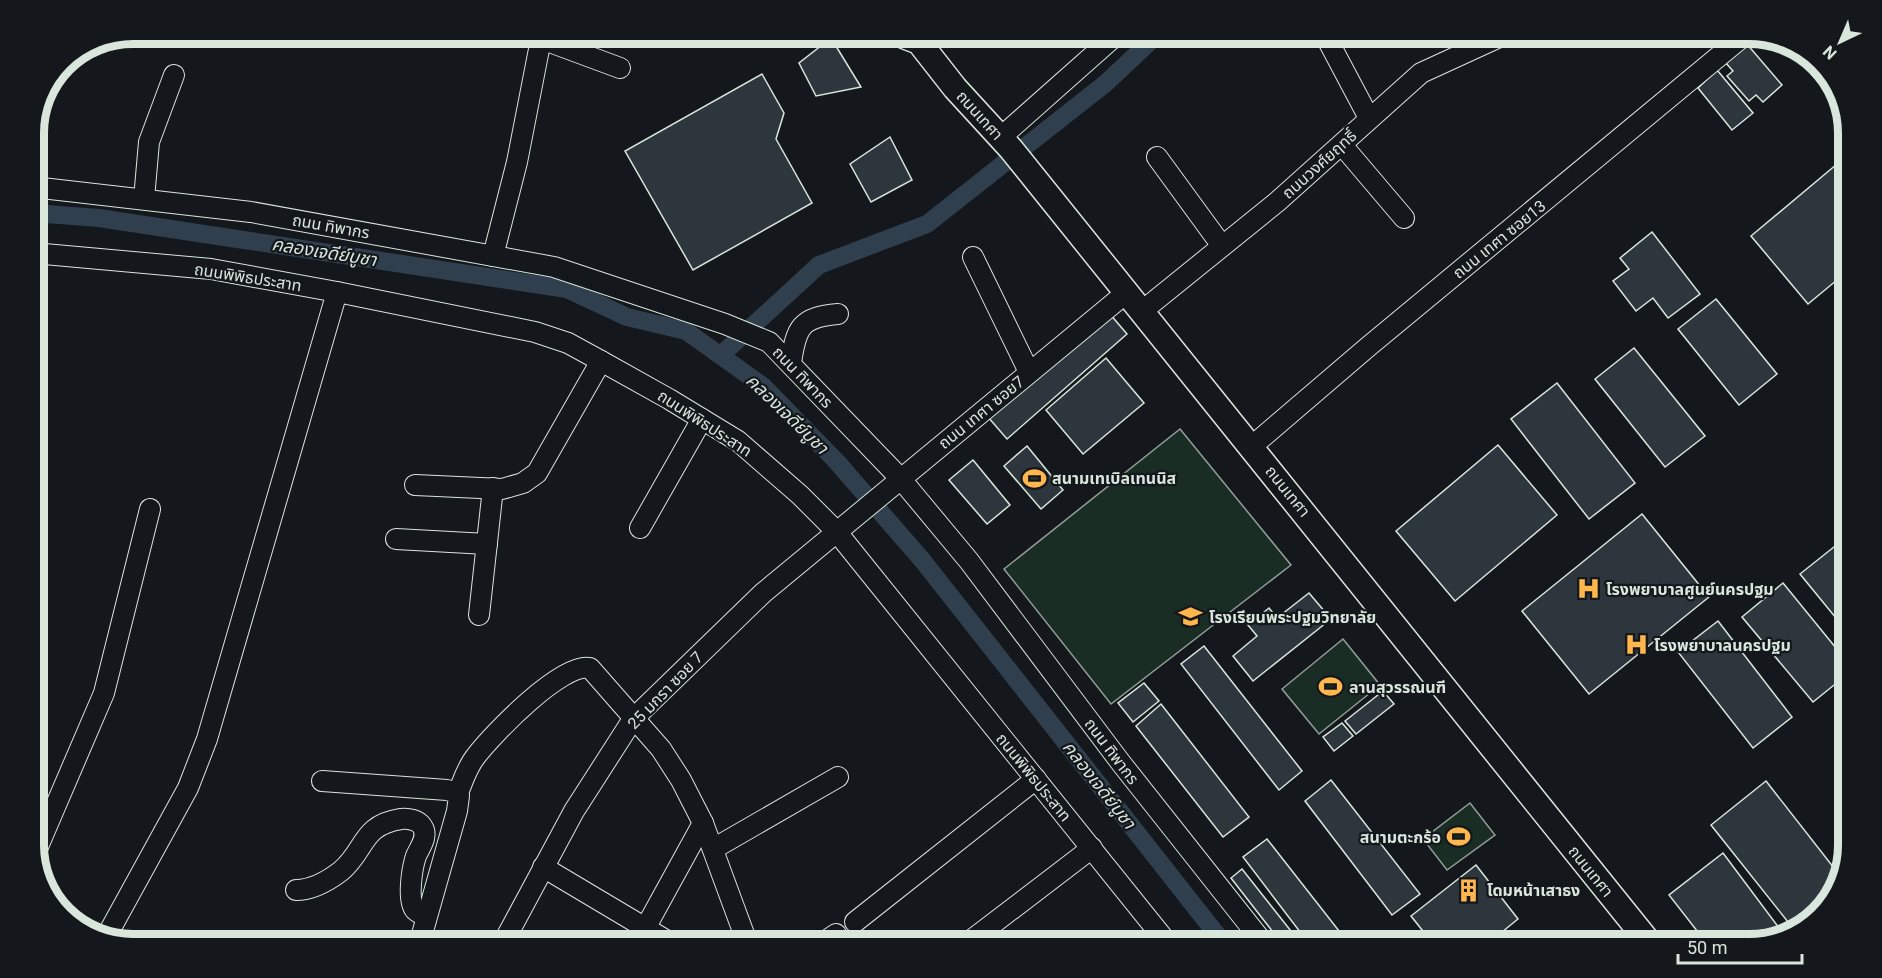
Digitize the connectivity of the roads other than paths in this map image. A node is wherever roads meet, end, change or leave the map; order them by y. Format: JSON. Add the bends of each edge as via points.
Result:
{"nodes":[{"id":1,"x":539,"y":44,"type":"edge"},
{"id":2,"x":554,"y":44,"type":"edge"},
{"id":3,"x":922,"y":44,"type":"edge"},
{"id":4,"x":1107,"y":44,"type":"edge"},
{"id":5,"x":1330,"y":44,"type":"edge"},
{"id":6,"x":1484,"y":44,"type":"edge"},
{"id":7,"x":1734,"y":44,"type":"edge"},
{"id":8,"x":620,"y":68,"type":"dead end"},
{"id":9,"x":174,"y":75,"type":"dead end"},
{"id":10,"x":1369,"y":118,"type":"junction"},
{"id":11,"x":1006,"y":144,"type":"junction"},
{"id":12,"x":1342,"y":145,"type":"junction"},
{"id":13,"x":1157,"y":157,"type":"dead end"},
{"id":14,"x":44,"y":188,"type":"edge"},
{"id":15,"x":144,"y":199,"type":"junction"},
{"id":16,"x":1404,"y":218,"type":"dead end"},
{"id":17,"x":1222,"y":246,"type":"junction"},
{"id":18,"x":44,"y":254,"type":"edge"},
{"id":19,"x":493,"y":256,"type":"junction"},
{"id":20,"x":973,"y":257,"type":"dead end"},
{"id":21,"x":337,"y":292,"type":"junction"},
{"id":22,"x":1126,"y":293,"type":"junction"},
{"id":23,"x":1141,"y":312,"type":"junction"},
{"id":24,"x":838,"y":314,"type":"dead end"},
{"id":25,"x":601,"y":361,"type":"junction"},
{"id":26,"x":791,"y":363,"type":"junction"},
{"id":27,"x":1029,"y":372,"type":"junction"},
{"id":28,"x":702,"y":419,"type":"junction"},
{"id":29,"x":1251,"y":447,"type":"junction"},
{"id":30,"x":893,"y":483,"type":"junction"},
{"id":31,"x":415,"y":485,"type":"dead end"},
{"id":32,"x":494,"y":488,"type":"junction"},
{"id":33,"x":150,"y":509,"type":"dead end"},
{"id":34,"x":842,"y":527,"type":"junction"},
{"id":35,"x":640,"y":528,"type":"dead end"},
{"id":36,"x":396,"y":539,"type":"dead end"},
{"id":37,"x":487,"y":544,"type":"junction"},
{"id":38,"x":479,"y":615,"type":"dead end"},
{"id":39,"x":633,"y":719,"type":"junction"},
{"id":40,"x":838,"y":777,"type":"dead end"},
{"id":41,"x":1036,"y":779,"type":"junction"},
{"id":42,"x":322,"y":781,"type":"dead end"},
{"id":43,"x":458,"y":793,"type":"junction"},
{"id":44,"x":703,"y":823,"type":"junction"},
{"id":45,"x":44,"y":833,"type":"edge"},
{"id":46,"x":713,"y":849,"type":"junction"},
{"id":47,"x":1092,"y":849,"type":"junction"},
{"id":48,"x":543,"y":867,"type":"junction"},
{"id":49,"x":296,"y":890,"type":"dead end"},
{"id":50,"x":426,"y":917,"type":"junction"},
{"id":51,"x":855,"y":922,"type":"dead end"},
{"id":52,"x":109,"y":931,"type":"edge"},
{"id":53,"x":422,"y":934,"type":"edge"},
{"id":54,"x":508,"y":934,"type":"edge"},
{"id":55,"x":637,"y":934,"type":"edge"},
{"id":56,"x":643,"y":934,"type":"edge"},
{"id":57,"x":744,"y":934,"type":"edge"},
{"id":58,"x":980,"y":934,"type":"edge"},
{"id":59,"x":1160,"y":934,"type":"edge"},
{"id":60,"x":1256,"y":934,"type":"edge"},
{"id":61,"x":1642,"y":934,"type":"edge"}],
"edges":[{"from":1,"to":19,"type":"street","via":[[517,162]]},
{"from":2,"to":8,"type":"street"},
{"from":3,"to":11,"type":"main road","name":"ถนนเทศา","via":[[955,88]]},
{"from":4,"to":11,"type":"street"},
{"from":5,"to":10,"type":"street"},
{"from":6,"to":10,"type":"street","name":"ถนนวงศ์ยฤทธิ์","via":[[1421,73]]},
{"from":7,"to":29,"type":"street","name":"ถนน เทศา ซอย13"},
{"from":9,"to":15,"type":"street","via":[[149,142]]},
{"from":10,"to":12,"type":"street","name":"ถนนวงศ์ยฤทธิ์"},
{"from":11,"to":22,"type":"main road","name":"ถนนเทศา"},
{"from":12,"to":16,"type":"street"},
{"from":12,"to":17,"type":"street","name":"ถนนวงศ์ยฤทธิ์"},
{"from":13,"to":17,"type":"street"},
{"from":14,"to":15,"type":"street","name":"ถนน ทิพากร"},
{"from":15,"to":19,"type":"street","name":"ถนน ทิพากร","via":[[251,212]]},
{"from":17,"to":23,"type":"street","name":"ถนนวงศ์ยฤทธิ์"},
{"from":18,"to":21,"type":"street","name":"ถนนพิพิธประสาท","via":[[211,269]]},
{"from":19,"to":26,"type":"street","name":"ถนน ทิพากร","via":[[554,267],[725,324],[762,338]]},
{"from":20,"to":27,"type":"street"},
{"from":21,"to":25,"type":"street","name":"ถนนพิพิธประสาท","via":[[535,332]]},
{"from":21,"to":52,"type":"street","via":[[207,739],[188,788]]},
{"from":22,"to":23,"type":"main road","name":"ถนนเทศา"},
{"from":22,"to":27,"type":"street","name":"ถนน เทศา ซอย7"},
{"from":23,"to":29,"type":"main road","name":"ถนนเทศา"},
{"from":24,"to":26,"type":"street","via":[[818,316],[805,324],[794,344]]},
{"from":25,"to":28,"type":"street","name":"ถนนพิพิธประสาท"},
{"from":25,"to":32,"type":"street","via":[[537,473],[523,483]]},
{"from":26,"to":30,"type":"street","name":"ถนน ทิพากร"},
{"from":27,"to":30,"type":"street","name":"ถนน เทศา ซอย7"},
{"from":28,"to":34,"type":"street","name":"ถนนพิพิธประสาท","via":[[738,441]]},
{"from":28,"to":35,"type":"street"},
{"from":29,"to":61,"type":"main road","name":"ถนนเทศา"},
{"from":30,"to":34,"type":"street","name":"ถนน เทศา ซอย7"},
{"from":30,"to":60,"type":"street","name":"ถนน ทิพากร","via":[[969,561]]},
{"from":31,"to":32,"type":"street"},
{"from":32,"to":37,"type":"street"},
{"from":33,"to":45,"type":"street","via":[[104,693]]},
{"from":34,"to":39,"type":"street","name":"25 มกรา ซอย 7","via":[[763,593]]},
{"from":34,"to":41,"type":"street","name":"ถนนพิพิธประสาท"},
{"from":36,"to":37,"type":"street"},
{"from":37,"to":38,"type":"street"},
{"from":39,"to":43,"type":"street","via":[[590,668],[583,666],[537,693],[476,756]]},
{"from":39,"to":44,"type":"street","via":[[661,749]]},
{"from":39,"to":48,"type":"street","name":"25 มกรา ซอย 7"},
{"from":40,"to":46,"type":"street"},
{"from":41,"to":47,"type":"street","name":"ถนนพิพิธประสาท"},
{"from":41,"to":51,"type":"street"},
{"from":42,"to":43,"type":"street"},
{"from":43,"to":50,"type":"street","via":[[457,811]]},
{"from":44,"to":46,"type":"street"},
{"from":44,"to":56,"type":"street"},
{"from":46,"to":57,"type":"street"},
{"from":47,"to":58,"type":"street"},
{"from":47,"to":59,"type":"street","name":"ถนนพิพิธประสาท"},
{"from":48,"to":54,"type":"street","name":"25 มกรา ซอย 7"},
{"from":48,"to":55,"type":"street"},
{"from":49,"to":50,"type":"street","via":[[308,890],[341,870],[374,829],[388,821],[406,819],[422,826],[424,833],[412,872],[411,904]]},
{"from":50,"to":53,"type":"street"}]}
